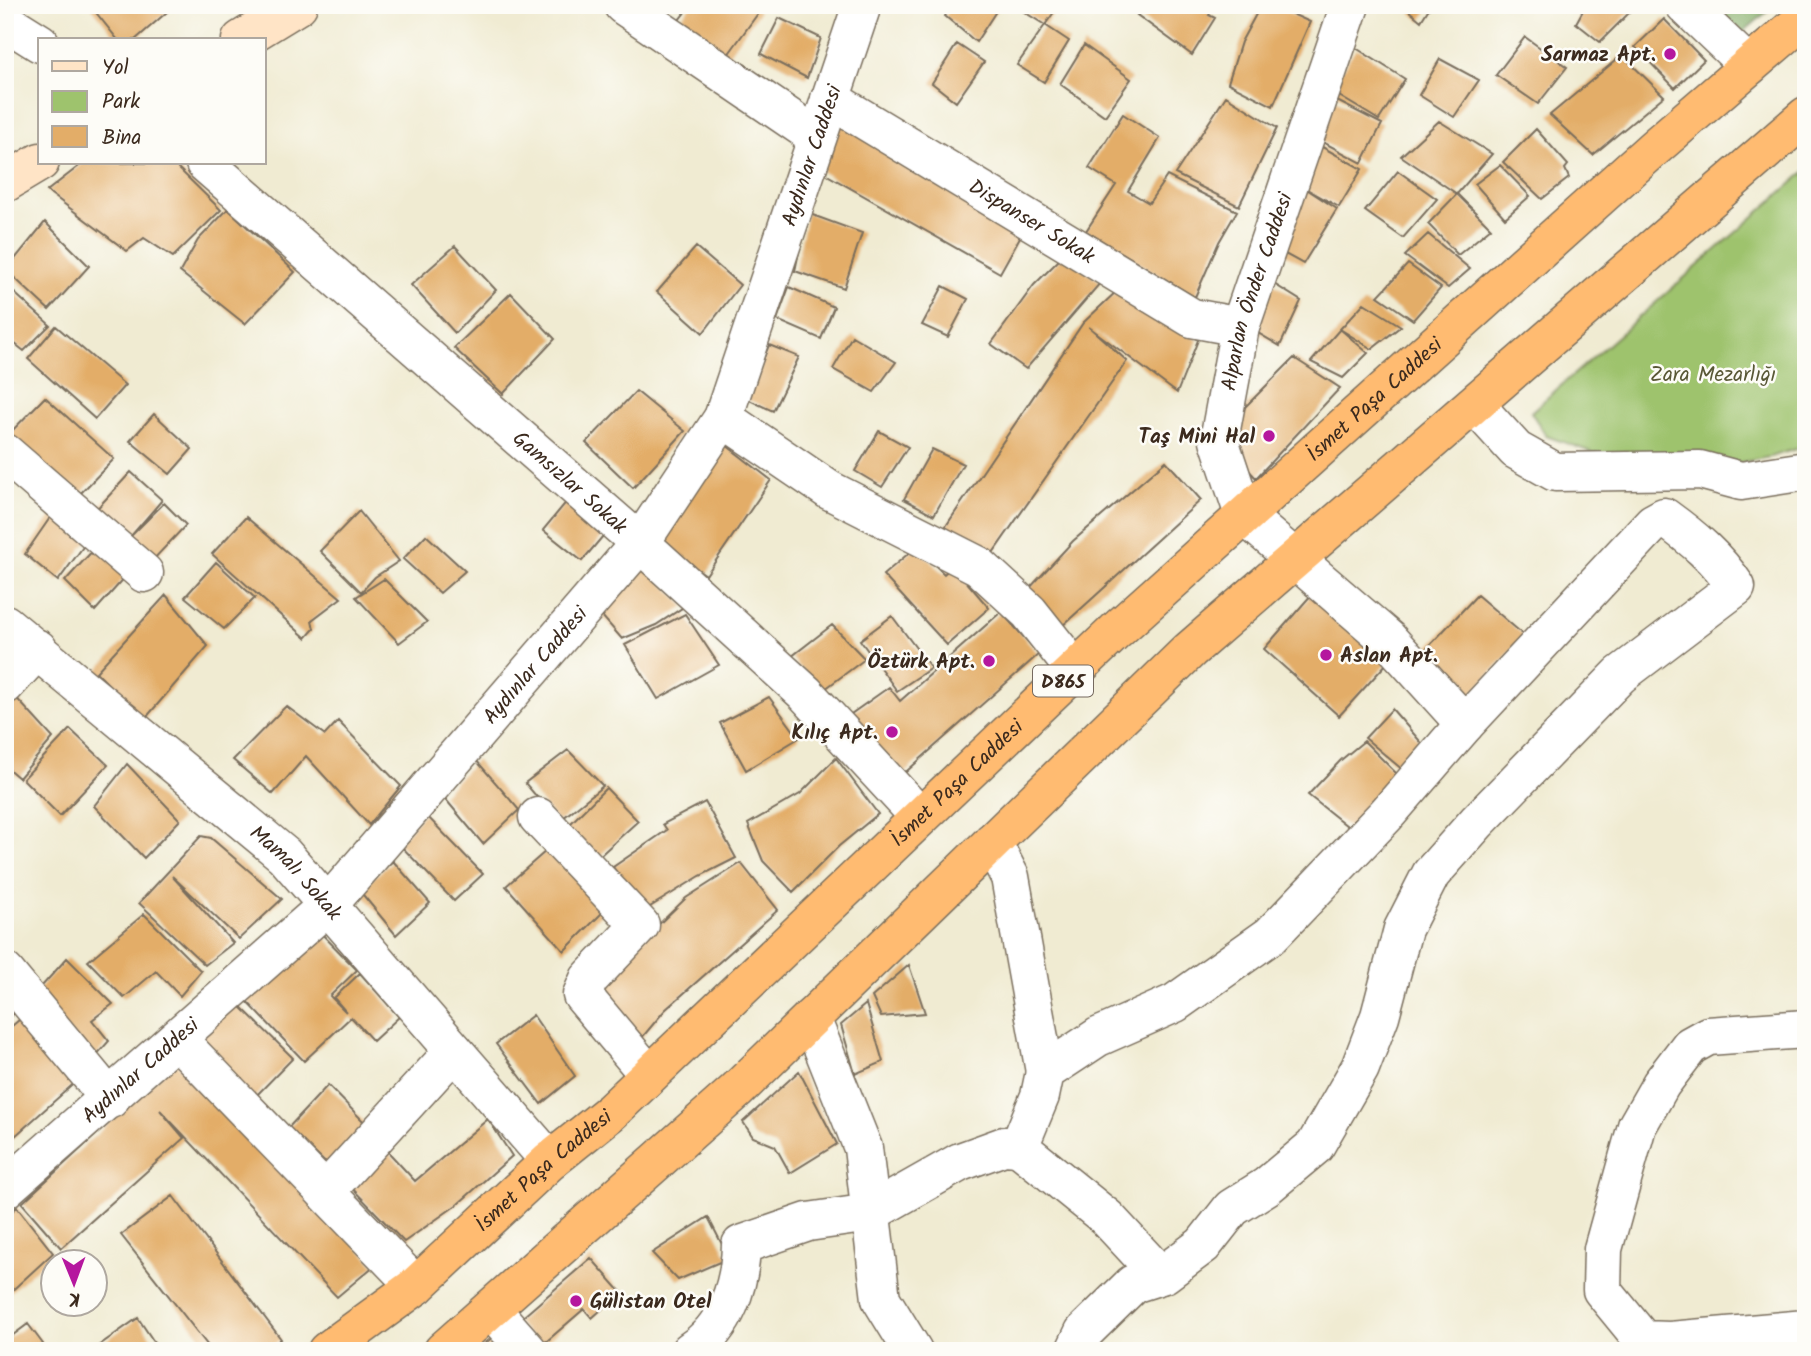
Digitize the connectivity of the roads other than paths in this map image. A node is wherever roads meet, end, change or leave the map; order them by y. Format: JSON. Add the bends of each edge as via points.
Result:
{"nodes":[{"id":1,"x":298,"y":5,"type":"edge"},
{"id":2,"x":623,"y":5,"type":"edge"},
{"id":3,"x":862,"y":5,"type":"edge"},
{"id":4,"x":1350,"y":5,"type":"edge"},
{"id":5,"x":1685,"y":5,"type":"edge"},
{"id":6,"x":1806,"y":17,"type":"edge"},
{"id":7,"x":5,"y":21,"type":"edge"},
{"id":8,"x":244,"y":38,"type":"edge"},
{"id":9,"x":38,"y":42,"type":"edge"},
{"id":10,"x":1749,"y":66,"type":"junction"},
{"id":11,"x":830,"y":99,"type":"junction"},
{"id":12,"x":1806,"y":116,"type":"edge"},
{"id":13,"x":817,"y":137,"type":"junction"},
{"id":14,"x":38,"y":163,"type":"edge"},
{"id":15,"x":206,"y":164,"type":"edge"},
{"id":16,"x":5,"y":183,"type":"edge"},
{"id":17,"x":1240,"y":327,"type":"junction"},
{"id":18,"x":1475,"y":405,"type":"junction"},
{"id":19,"x":723,"y":418,"type":"junction"},
{"id":20,"x":5,"y":453,"type":"edge"},
{"id":21,"x":1806,"y":471,"type":"edge"},
{"id":22,"x":1244,"y":515,"type":"junction"},
{"id":23,"x":640,"y":543,"type":"junction"},
{"id":24,"x":1295,"y":560,"type":"junction"},
{"id":25,"x":144,"y":573,"type":"dead end"},
{"id":26,"x":5,"y":624,"type":"edge"},
{"id":27,"x":38,"y":649,"type":"junction"},
{"id":28,"x":1074,"y":670,"type":"junction"},
{"id":29,"x":5,"y":685,"type":"edge"},
{"id":30,"x":1465,"y":724,"type":"junction"},
{"id":31,"x":538,"y":817,"type":"dead end"},
{"id":32,"x":920,"y":817,"type":"junction"},
{"id":33,"x":992,"y":842,"type":"junction"},
{"id":34,"x":328,"y":905,"type":"junction"},
{"id":35,"x":5,"y":972,"type":"edge"},
{"id":36,"x":811,"y":1018,"type":"junction"},
{"id":37,"x":1806,"y":1029,"type":"edge"},
{"id":38,"x":177,"y":1040,"type":"junction"},
{"id":39,"x":454,"y":1051,"type":"junction"},
{"id":40,"x":1045,"y":1072,"type":"junction"},
{"id":41,"x":649,"y":1075,"type":"junction"},
{"id":42,"x":110,"y":1099,"type":"junction"},
{"id":43,"x":1019,"y":1147,"type":"junction"},
{"id":44,"x":550,"y":1161,"type":"junction"},
{"id":45,"x":5,"y":1189,"type":"edge"},
{"id":46,"x":325,"y":1192,"type":"junction"},
{"id":47,"x":870,"y":1213,"type":"junction"},
{"id":48,"x":1160,"y":1275,"type":"junction"},
{"id":49,"x":416,"y":1286,"type":"junction"},
{"id":50,"x":491,"y":1309,"type":"junction"},
{"id":51,"x":1806,"y":1329,"type":"edge"},
{"id":52,"x":1806,"y":1343,"type":"edge"},
{"id":53,"x":327,"y":1351,"type":"edge"},
{"id":54,"x":443,"y":1351,"type":"edge"},
{"id":55,"x":528,"y":1351,"type":"edge"},
{"id":56,"x":690,"y":1351,"type":"edge"},
{"id":57,"x":913,"y":1351,"type":"edge"},
{"id":58,"x":1075,"y":1351,"type":"edge"},
{"id":59,"x":1796,"y":1351,"type":"edge"}],
"edges":[{"from":1,"to":8,"type":"main road"},
{"from":2,"to":13,"type":"street"},
{"from":3,"to":11,"type":"street","name":"Aydınlar Caddesi"},
{"from":4,"to":17,"type":"street","name":"Alparlan Önder Caddesi"},
{"from":5,"to":10,"type":"street"},
{"from":6,"to":10,"type":"highway","name":"İsmet Paşa Caddesi","number":"D865"},
{"from":7,"to":9,"type":"street"},
{"from":10,"to":22,"type":"highway","name":"İsmet Paşa Caddesi","number":"D865"},
{"from":11,"to":13,"type":"street","name":"Aydınlar Caddesi"},
{"from":11,"to":17,"type":"street","name":"Dispanser Sokak","via":[[1192,318]]},
{"from":12,"to":18,"type":"highway"},
{"from":13,"to":19,"type":"street","name":"Aydınlar Caddesi"},
{"from":14,"to":16,"type":"main road"},
{"from":15,"to":23,"type":"street","name":"Gamsızlar Sokak"},
{"from":17,"to":22,"type":"street","name":"Alparlan Önder Caddesi","via":[[1219,440]]},
{"from":18,"to":21,"type":"street","via":[[1516,450],[1555,472],[1700,470],[1741,481]]},
{"from":18,"to":24,"type":"highway"},
{"from":19,"to":23,"type":"street","name":"Aydınlar Caddesi"},
{"from":19,"to":28,"type":"street","via":[[829,490],[979,566],[1029,612]]},
{"from":20,"to":25,"type":"street"},
{"from":22,"to":24,"type":"street"},
{"from":22,"to":28,"type":"highway","name":"İsmet Paşa Caddesi","number":"D865"},
{"from":23,"to":32,"type":"street","name":"Gamsızlar Sokak","via":[[805,692]]},
{"from":23,"to":34,"type":"street","name":"Aydınlar Caddesi"},
{"from":24,"to":30,"type":"street","via":[[1388,639]]},
{"from":24,"to":33,"type":"highway","via":[[1190,650]]},
{"from":26,"to":27,"type":"street","name":"Mamalı Sokak"},
{"from":27,"to":29,"type":"street"},
{"from":27,"to":34,"type":"street","name":"Mamalı Sokak","via":[[284,855]]},
{"from":28,"to":32,"type":"highway","name":"İsmet Paşa Caddesi","number":"D865"},
{"from":30,"to":40,"type":"street","via":[[1271,935],[1175,1003],[1098,1037]]},
{"from":30,"to":48,"type":"street","via":[[1653,523],[1664,517],[1722,565],[1736,587],[1620,675],[1431,874],[1403,929],[1380,1016],[1360,1068],[1315,1146],[1232,1208],[1203,1245]]},
{"from":31,"to":41,"type":"street","via":[[640,925],[589,979],[582,995]]},
{"from":32,"to":41,"type":"highway","name":"İsmet Paşa Caddesi","number":"D865"},
{"from":33,"to":36,"type":"highway"},
{"from":33,"to":40,"type":"street","via":[[1010,877]]},
{"from":34,"to":38,"type":"street","name":"Aydınlar Caddesi"},
{"from":34,"to":39,"type":"street","name":"Mamalı Sokak"},
{"from":35,"to":42,"type":"street"},
{"from":36,"to":47,"type":"street","via":[[863,1147]]},
{"from":36,"to":50,"type":"highway","via":[[736,1091]]},
{"from":37,"to":51,"type":"street","via":[[1708,1036],[1690,1046],[1668,1074],[1637,1126],[1603,1249],[1602,1290],[1643,1339],[1670,1341]]},
{"from":38,"to":42,"type":"street","name":"Aydınlar Caddesi"},
{"from":38,"to":46,"type":"street"},
{"from":39,"to":44,"type":"street","name":"Mamalı Sokak"},
{"from":39,"to":46,"type":"street"},
{"from":40,"to":43,"type":"street"},
{"from":41,"to":44,"type":"highway","name":"İsmet Paşa Caddesi","number":"D865"},
{"from":42,"to":45,"type":"street","name":"Aydınlar Caddesi"},
{"from":43,"to":47,"type":"street","via":[[1004,1146],[960,1162]]},
{"from":43,"to":48,"type":"street","via":[[1107,1218]]},
{"from":44,"to":49,"type":"highway","name":"İsmet Paşa Caddesi","number":"D865"},
{"from":46,"to":49,"type":"street"},
{"from":47,"to":56,"type":"street","via":[[808,1222],[741,1245],[736,1285],[721,1321]]},
{"from":47,"to":57,"type":"street","via":[[881,1299]]},
{"from":48,"to":58,"type":"street","via":[[1133,1284],[1084,1332]]},
{"from":49,"to":53,"type":"highway","name":"İsmet Paşa Caddesi","number":"D865"},
{"from":50,"to":54,"type":"highway"},
{"from":50,"to":55,"type":"street"},
{"from":52,"to":59,"type":"street"}]}
